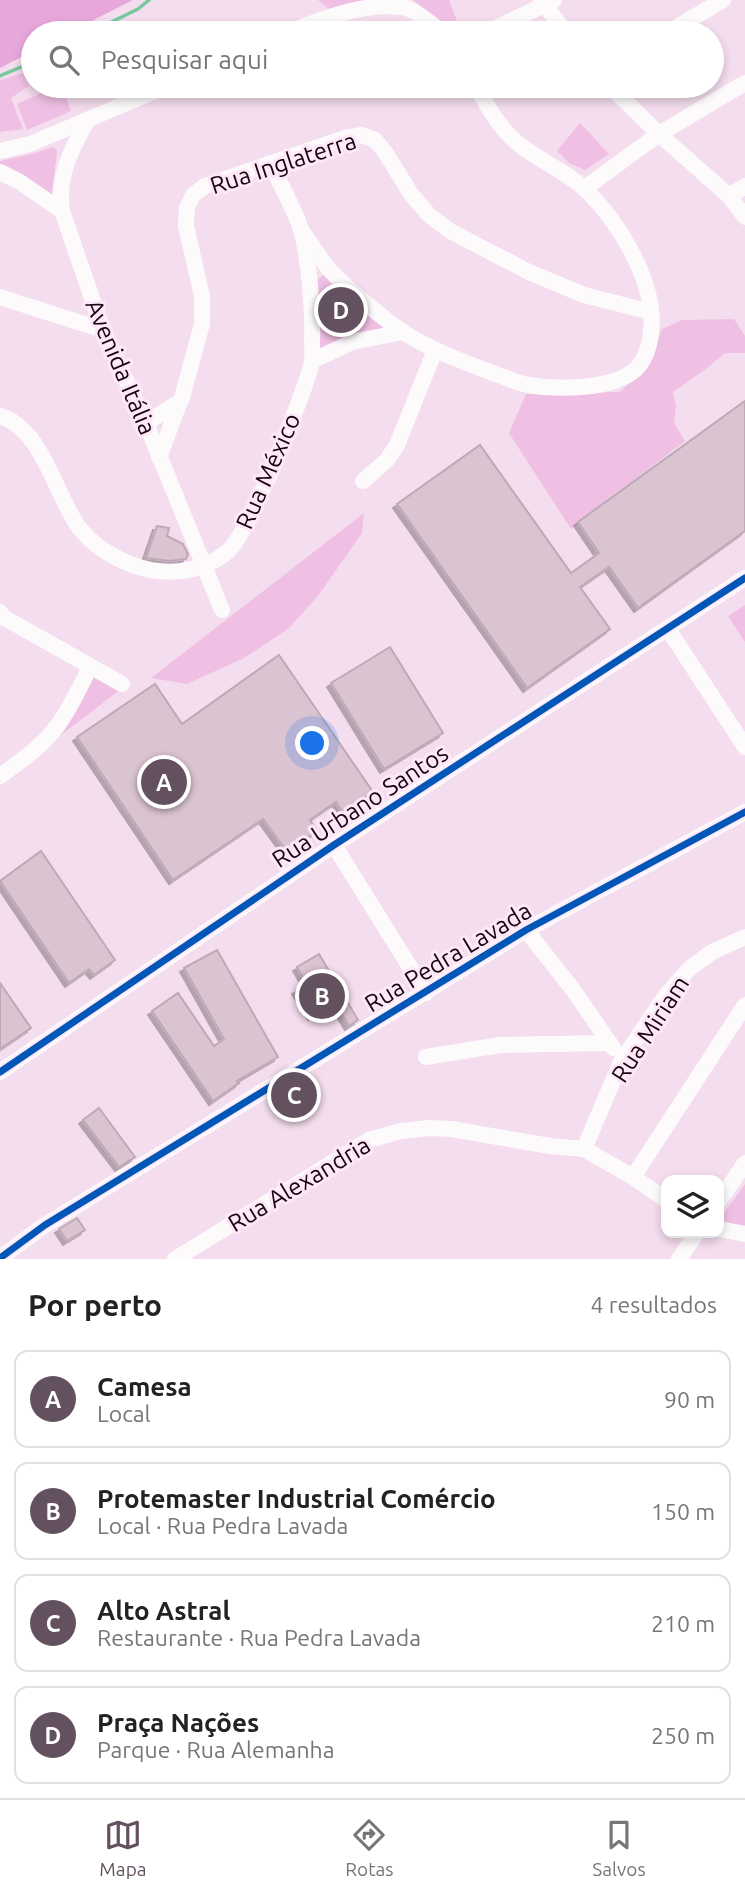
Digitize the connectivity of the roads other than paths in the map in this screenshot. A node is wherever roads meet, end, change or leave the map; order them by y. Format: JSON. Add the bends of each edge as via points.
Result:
{"nodes":[{"id":1,"x":723,"y":0,"type":"edge"},
{"id":2,"x":546,"y":2,"type":"edge"},
{"id":3,"x":321,"y":21,"type":"edge"},
{"id":4,"x":429,"y":21,"type":"edge"},
{"id":5,"x":509,"y":21,"type":"edge"},
{"id":6,"x":558,"y":21,"type":"edge"},
{"id":7,"x":687,"y":21,"type":"edge"},
{"id":8,"x":745,"y":83,"type":"edge"},
{"id":9,"x":724,"y":95,"type":"edge"},
{"id":10,"x":140,"y":98,"type":"edge"},
{"id":11,"x":483,"y":98,"type":"edge"},
{"id":12,"x":622,"y":98,"type":"edge"},
{"id":13,"x":720,"y":98,"type":"edge"},
{"id":14,"x":87,"y":121,"type":"junction"},
{"id":15,"x":659,"y":134,"type":"junction"},
{"id":16,"x":0,"y":151,"type":"edge"},
{"id":17,"x":270,"y":163,"type":"junction"},
{"id":18,"x":0,"y":172,"type":"edge"},
{"id":19,"x":745,"y":186,"type":"edge"},
{"id":20,"x":584,"y":188,"type":"junction"},
{"id":21,"x":729,"y":196,"type":"junction"},
{"id":22,"x":62,"y":211,"type":"junction"},
{"id":23,"x":745,"y":217,"type":"edge"},
{"id":24,"x":301,"y":230,"type":"junction"},
{"id":25,"x":330,"y":269,"type":"junction"},
{"id":26,"x":309,"y":283,"type":"junction"},
{"id":27,"x":0,"y":297,"type":"edge"},
{"id":28,"x":652,"y":312,"type":"junction"},
{"id":29,"x":103,"y":330,"type":"junction"},
{"id":30,"x":403,"y":332,"type":"junction"},
{"id":31,"x":435,"y":351,"type":"junction"},
{"id":32,"x":312,"y":361,"type":"junction"},
{"id":33,"x":181,"y":401,"type":"junction"},
{"id":34,"x":0,"y":416,"type":"edge"},
{"id":35,"x":145,"y":423,"type":"junction"},
{"id":36,"x":159,"y":458,"type":"junction"},
{"id":37,"x":363,"y":481,"type":"dead end"},
{"id":38,"x":204,"y":565,"type":"junction"},
{"id":39,"x":745,"y":578,"type":"edge"},
{"id":40,"x":222,"y":610,"type":"dead end"},
{"id":41,"x":1,"y":616,"type":"edge"},
{"id":42,"x":668,"y":629,"type":"junction"},
{"id":43,"x":90,"y":667,"type":"junction"},
{"id":44,"x":122,"y":684,"type":"dead end"},
{"id":45,"x":745,"y":747,"type":"edge"},
{"id":46,"x":0,"y":776,"type":"edge"},
{"id":47,"x":745,"y":812,"type":"edge"},
{"id":48,"x":334,"y":845,"type":"junction"},
{"id":49,"x":526,"y":930,"type":"junction"},
{"id":50,"x":745,"y":937,"type":"edge"},
{"id":51,"x":426,"y":993,"type":"junction"},
{"id":52,"x":745,"y":1004,"type":"edge"},
{"id":53,"x":610,"y":1043,"type":"junction"},
{"id":54,"x":426,"y":1057,"type":"dead end"},
{"id":55,"x":621,"y":1062,"type":"junction"},
{"id":56,"x":0,"y":1072,"type":"edge"},
{"id":57,"x":584,"y":1149,"type":"junction"},
{"id":58,"x":745,"y":1163,"type":"edge"},
{"id":59,"x":633,"y":1177,"type":"junction"},
{"id":60,"x":724,"y":1194,"type":"edge"},
{"id":61,"x":661,"y":1197,"type":"edge"},
{"id":62,"x":724,"y":1230,"type":"edge"},
{"id":63,"x":745,"y":1234,"type":"edge"},
{"id":64,"x":694,"y":1238,"type":"edge"},
{"id":65,"x":0,"y":1258,"type":"edge"},
{"id":66,"x":175,"y":1259,"type":"edge"},
{"id":67,"x":679,"y":1259,"type":"edge"}],
"edges":[{"from":1,"to":7,"type":"street"},
{"from":2,"to":5,"type":"street"},
{"from":2,"to":6,"type":"street"},
{"from":3,"to":4,"type":"street","via":[[380,4],[407,8]]},
{"from":8,"to":9,"type":"street"},
{"from":10,"to":14,"type":"street"},
{"from":11,"to":20,"type":"street","via":[[507,134]]},
{"from":12,"to":15,"type":"street"},
{"from":13,"to":15,"type":"street"},
{"from":14,"to":16,"type":"street"},
{"from":14,"to":22,"type":"street","name":"Avenida Itália","via":[[62,177]]},
{"from":15,"to":20,"type":"street"},
{"from":15,"to":21,"type":"street"},
{"from":17,"to":24,"type":"street","name":"Rua México"},
{"from":17,"to":28,"type":"street","name":"Rua Inglaterra","via":[[345,138],[362,135],[375,140],[411,194],[450,231],[584,295]]},
{"from":17,"to":33,"type":"street","name":"Rua Inglaterra","via":[[205,186],[192,195],[187,208],[186,226],[202,296],[202,324]]},
{"from":18,"to":22,"type":"street"},
{"from":19,"to":21,"type":"street"},
{"from":20,"to":28,"type":"street","via":[[626,244],[642,276]]},
{"from":21,"to":23,"type":"street"},
{"from":22,"to":29,"type":"street","name":"Avenida Itália"},
{"from":24,"to":25,"type":"street"},
{"from":24,"to":26,"type":"street","name":"Rua México"},
{"from":25,"to":26,"type":"street","via":[[316,272]]},
{"from":25,"to":30,"type":"street"},
{"from":26,"to":32,"type":"street","name":"Rua México"},
{"from":27,"to":29,"type":"street"},
{"from":28,"to":31,"type":"street","via":[[647,351],[636,369],[618,379],[584,387],[553,389],[524,384]]},
{"from":29,"to":35,"type":"street","name":"Avenida Itália"},
{"from":30,"to":31,"type":"street"},
{"from":30,"to":32,"type":"street","via":[[352,342]]},
{"from":31,"to":37,"type":"street","via":[[397,445]]},
{"from":32,"to":38,"type":"street","name":"Rua México","via":[[295,413],[243,531],[231,548]]},
{"from":33,"to":35,"type":"street"},
{"from":33,"to":36,"type":"street","name":"Rua Inglaterra"},
{"from":34,"to":38,"type":"street","via":[[25,433],[41,454],[77,524],[92,541],[138,567],[185,571]]},
{"from":35,"to":36,"type":"street","name":"Avenida Itália"},
{"from":36,"to":38,"type":"street","name":"Avenida Itália"},
{"from":38,"to":40,"type":"street","name":"Avenida Itália"},
{"from":39,"to":42,"type":"street","name":"Rua Urbano Santos"},
{"from":41,"to":43,"type":"street"},
{"from":42,"to":45,"type":"street"},
{"from":42,"to":48,"type":"street","name":"Rua Urbano Santos"},
{"from":43,"to":44,"type":"street"},
{"from":43,"to":46,"type":"street","via":[[57,727],[37,749]]},
{"from":47,"to":49,"type":"street","name":"Rua Pedra Lavada"},
{"from":48,"to":51,"type":"street"},
{"from":48,"to":56,"type":"street","name":"Rua Urbano Santos"},
{"from":49,"to":51,"type":"street","name":"Rua Pedra Lavada"},
{"from":49,"to":53,"type":"street"},
{"from":50,"to":55,"type":"street","name":"Rua Miriam","via":[[689,969]]},
{"from":51,"to":65,"type":"street","name":"Rua Pedra Lavada","via":[[45,1225]]},
{"from":52,"to":59,"type":"street"},
{"from":53,"to":54,"type":"street","via":[[500,1045]]},
{"from":53,"to":55,"type":"street"},
{"from":55,"to":57,"type":"street","name":"Rua Miriam"},
{"from":57,"to":59,"type":"street","name":"Rua Alexandria"},
{"from":57,"to":66,"type":"street","name":"Rua Alexandria","via":[[451,1129],[401,1131],[369,1140]]},
{"from":58,"to":60,"type":"street"},
{"from":59,"to":61,"type":"street","name":"Rua Alexandria"},
{"from":62,"to":63,"type":"street"},
{"from":64,"to":67,"type":"street"}]}
